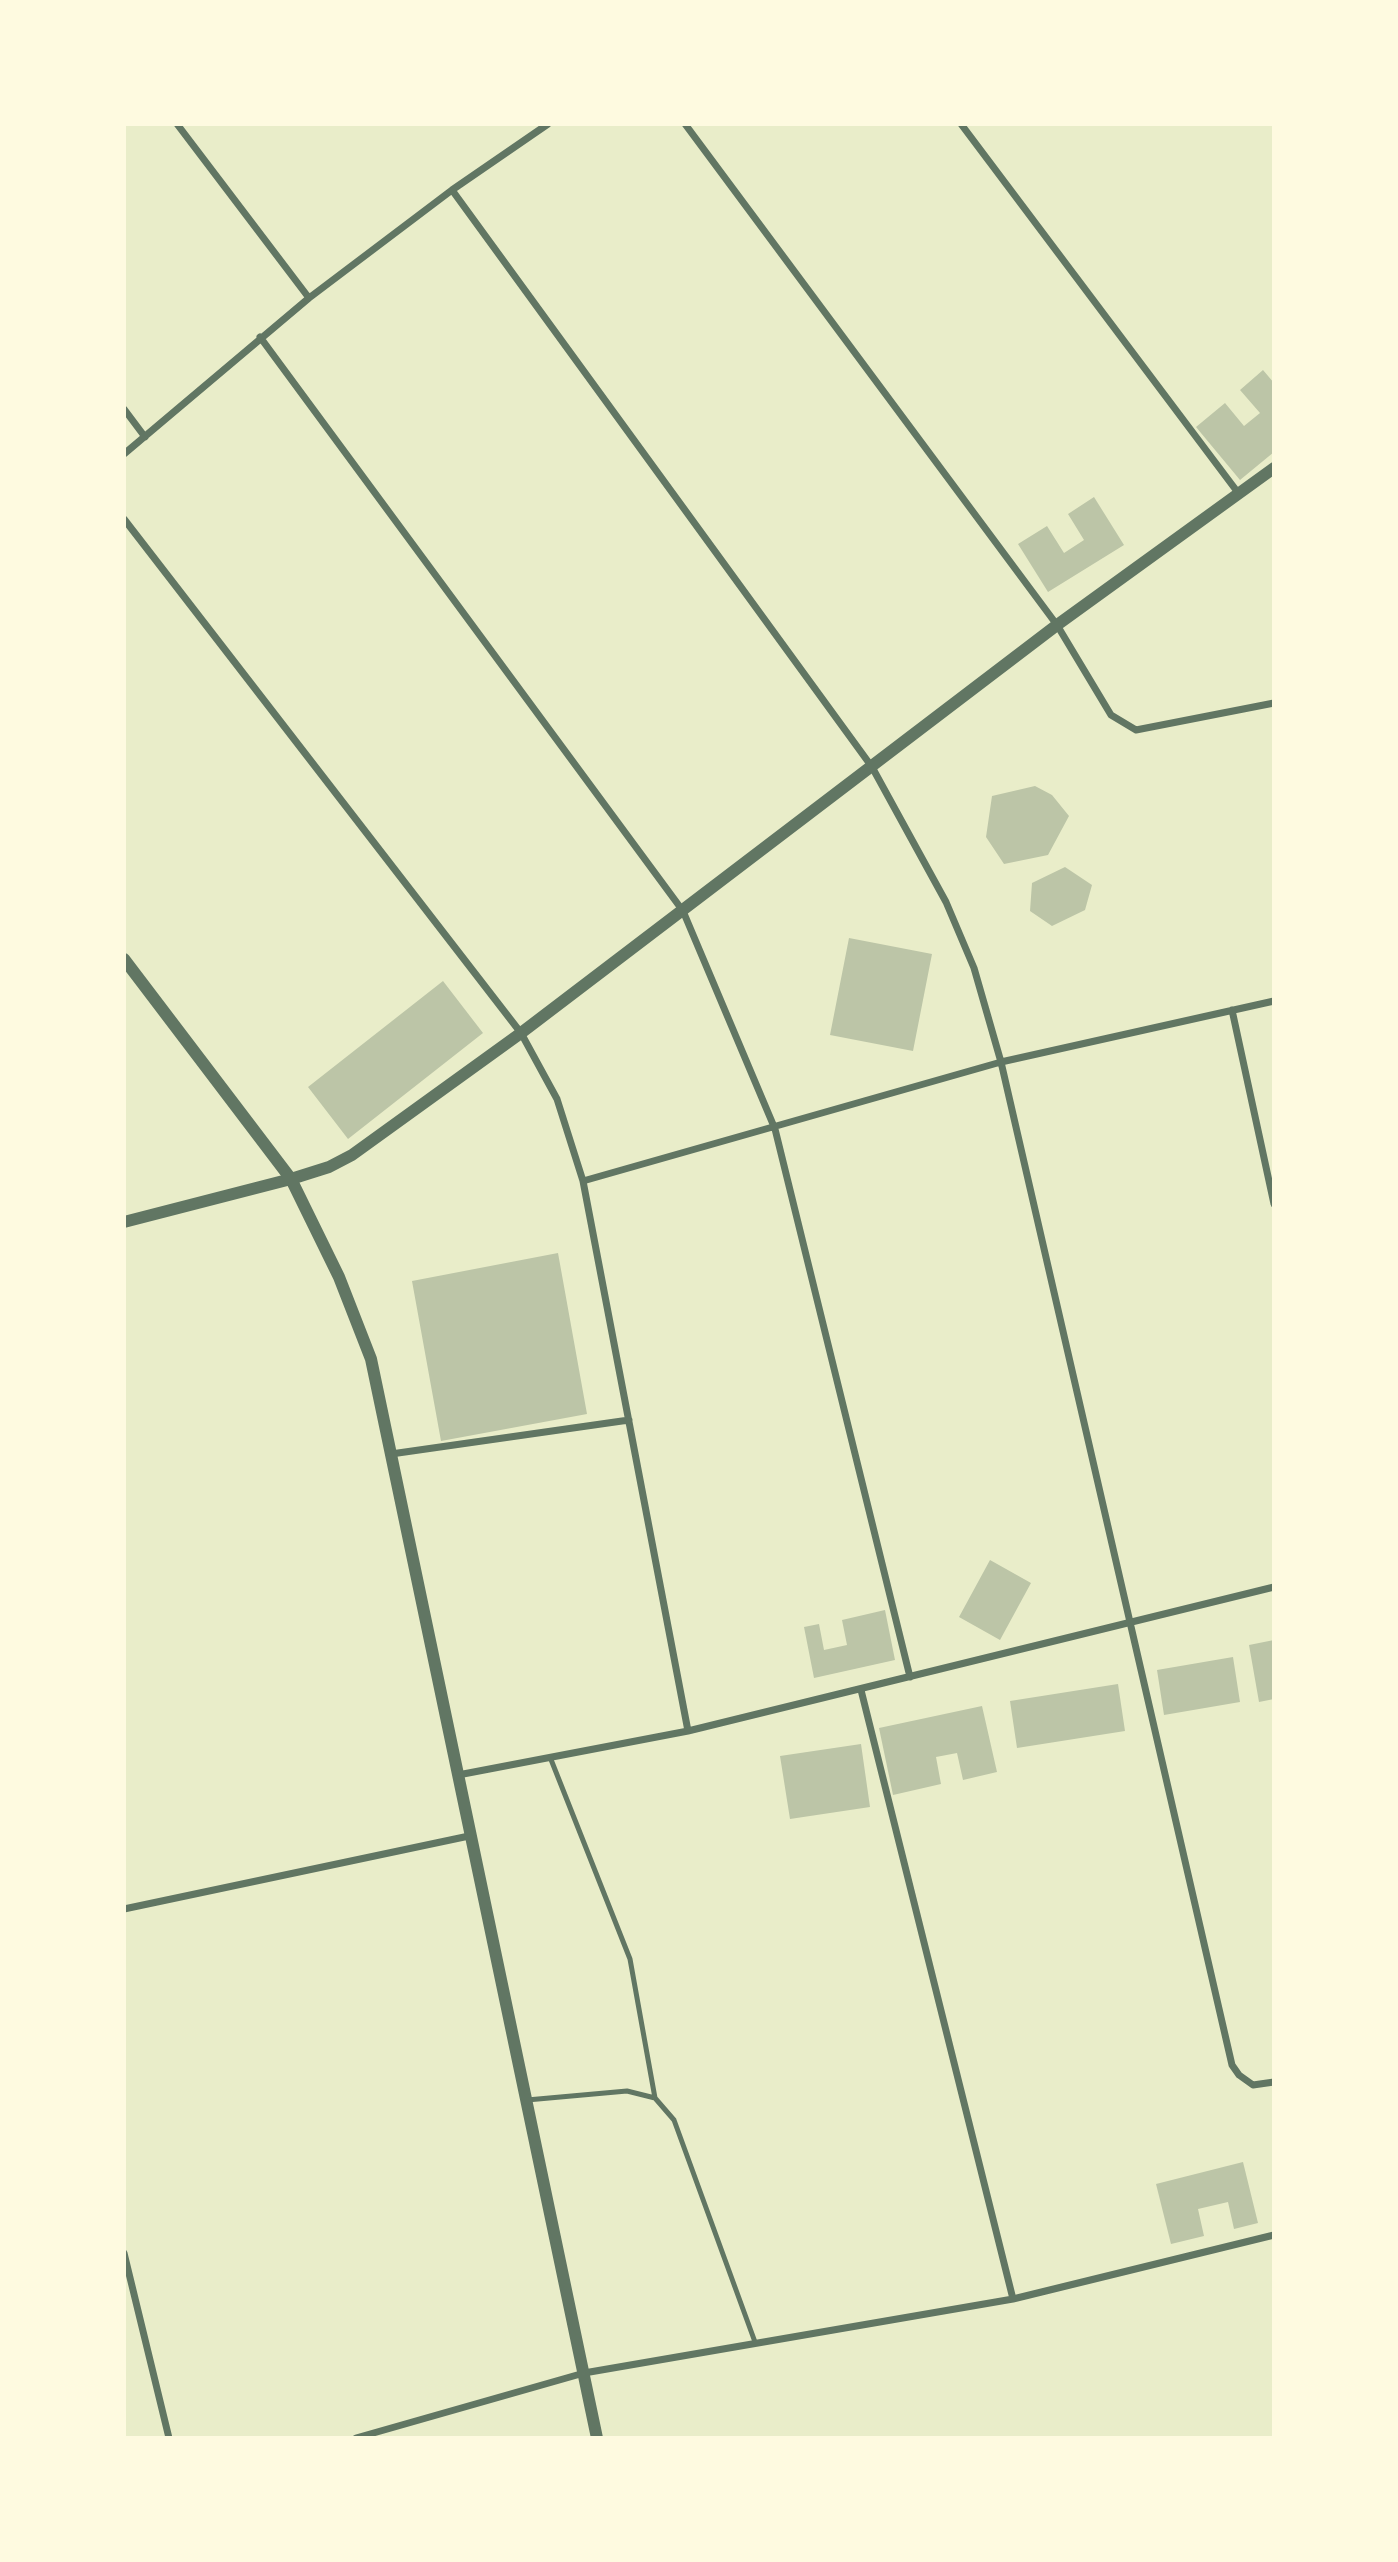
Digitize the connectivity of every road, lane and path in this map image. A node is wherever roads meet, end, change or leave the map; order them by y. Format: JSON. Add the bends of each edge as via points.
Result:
{"nodes":[{"id":1,"x":177,"y":124,"type":"edge"},
{"id":2,"x":548,"y":124,"type":"edge"},
{"id":3,"x":685,"y":124,"type":"edge"},
{"id":4,"x":961,"y":124,"type":"edge"},
{"id":5,"x":452,"y":190,"type":"junction"},
{"id":6,"x":309,"y":298,"type":"junction"},
{"id":7,"x":260,"y":337,"type":"junction"},
{"id":8,"x":124,"y":409,"type":"edge"},
{"id":9,"x":145,"y":436,"type":"junction"},
{"id":10,"x":124,"y":454,"type":"edge"},
{"id":11,"x":1274,"y":468,"type":"edge"},
{"id":12,"x":1239,"y":495,"type":"junction"},
{"id":13,"x":124,"y":519,"type":"edge"},
{"id":14,"x":1057,"y":625,"type":"junction"},
{"id":15,"x":1274,"y":703,"type":"edge"},
{"id":16,"x":872,"y":767,"type":"junction"},
{"id":17,"x":683,"y":911,"type":"junction"},
{"id":18,"x":124,"y":959,"type":"edge"},
{"id":19,"x":1274,"y":1001,"type":"edge"},
{"id":20,"x":1232,"y":1010,"type":"junction"},
{"id":21,"x":521,"y":1033,"type":"junction"},
{"id":22,"x":1002,"y":1062,"type":"junction"},
{"id":23,"x":775,"y":1129,"type":"junction"},
{"id":24,"x":291,"y":1179,"type":"junction"},
{"id":25,"x":583,"y":1181,"type":"junction"},
{"id":26,"x":1274,"y":1204,"type":"edge"},
{"id":27,"x":124,"y":1222,"type":"edge"},
{"id":28,"x":629,"y":1420,"type":"junction"},
{"id":29,"x":391,"y":1454,"type":"junction"},
{"id":30,"x":1274,"y":1587,"type":"edge"},
{"id":31,"x":1131,"y":1621,"type":"junction"},
{"id":32,"x":910,"y":1677,"type":"junction"},
{"id":33,"x":861,"y":1690,"type":"junction"},
{"id":34,"x":688,"y":1731,"type":"junction"},
{"id":35,"x":550,"y":1757,"type":"junction"},
{"id":36,"x":457,"y":1775,"type":"junction"},
{"id":37,"x":469,"y":1836,"type":"junction"},
{"id":38,"x":124,"y":1909,"type":"edge"},
{"id":39,"x":1274,"y":2082,"type":"edge"},
{"id":40,"x":654,"y":2098,"type":"junction"},
{"id":41,"x":527,"y":2101,"type":"junction"},
{"id":42,"x":1274,"y":2235,"type":"edge"},
{"id":43,"x":124,"y":2253,"type":"edge"},
{"id":44,"x":1013,"y":2299,"type":"junction"},
{"id":45,"x":755,"y":2342,"type":"junction"},
{"id":46,"x":584,"y":2373,"type":"junction"},
{"id":47,"x":169,"y":2438,"type":"edge"},
{"id":48,"x":356,"y":2438,"type":"edge"},
{"id":49,"x":597,"y":2438,"type":"edge"}],
"edges":[{"from":1,"to":6,"type":"street"},
{"from":2,"to":5,"type":"street"},
{"from":3,"to":14,"type":"street"},
{"from":4,"to":12,"type":"street"},
{"from":5,"to":6,"type":"street"},
{"from":5,"to":16,"type":"street"},
{"from":6,"to":7,"type":"street"},
{"from":7,"to":9,"type":"street"},
{"from":7,"to":17,"type":"street"},
{"from":8,"to":9,"type":"street"},
{"from":9,"to":10,"type":"street"},
{"from":11,"to":12,"type":"street"},
{"from":12,"to":14,"type":"street"},
{"from":13,"to":21,"type":"street"},
{"from":14,"to":15,"type":"street","via":[[1111,715],[1136,730]]},
{"from":14,"to":16,"type":"street"},
{"from":16,"to":17,"type":"street"},
{"from":16,"to":22,"type":"street","via":[[950,913],[974,968]]},
{"from":17,"to":21,"type":"street"},
{"from":17,"to":23,"type":"street"},
{"from":18,"to":24,"type":"street"},
{"from":19,"to":20,"type":"street"},
{"from":20,"to":22,"type":"street"},
{"from":20,"to":26,"type":"street"},
{"from":21,"to":24,"type":"street","via":[[352,1155]]},
{"from":21,"to":25,"type":"street","via":[[557,1099]]},
{"from":22,"to":23,"type":"street"},
{"from":22,"to":31,"type":"street"},
{"from":23,"to":25,"type":"street"},
{"from":23,"to":32,"type":"street"},
{"from":24,"to":27,"type":"street"},
{"from":24,"to":29,"type":"street","via":[[339,1277],[371,1359]]},
{"from":25,"to":28,"type":"street"},
{"from":28,"to":29,"type":"street"},
{"from":28,"to":34,"type":"street"},
{"from":29,"to":36,"type":"street"},
{"from":30,"to":31,"type":"street"},
{"from":31,"to":32,"type":"street"},
{"from":31,"to":39,"type":"street","via":[[1232,2065],[1253,2085]]},
{"from":32,"to":33,"type":"street"},
{"from":33,"to":34,"type":"street"},
{"from":33,"to":44,"type":"street"},
{"from":34,"to":35,"type":"street"},
{"from":35,"to":36,"type":"street"},
{"from":35,"to":40,"type":"lane","via":[[630,1959]]},
{"from":36,"to":37,"type":"street"},
{"from":37,"to":38,"type":"street"},
{"from":37,"to":41,"type":"street"},
{"from":40,"to":41,"type":"lane","via":[[626,2091]]},
{"from":40,"to":45,"type":"lane","via":[[674,2120]]},
{"from":41,"to":46,"type":"street"},
{"from":42,"to":44,"type":"street"},
{"from":43,"to":47,"type":"street"},
{"from":44,"to":45,"type":"street"},
{"from":45,"to":46,"type":"street"},
{"from":46,"to":48,"type":"street"},
{"from":46,"to":49,"type":"street"}]}
